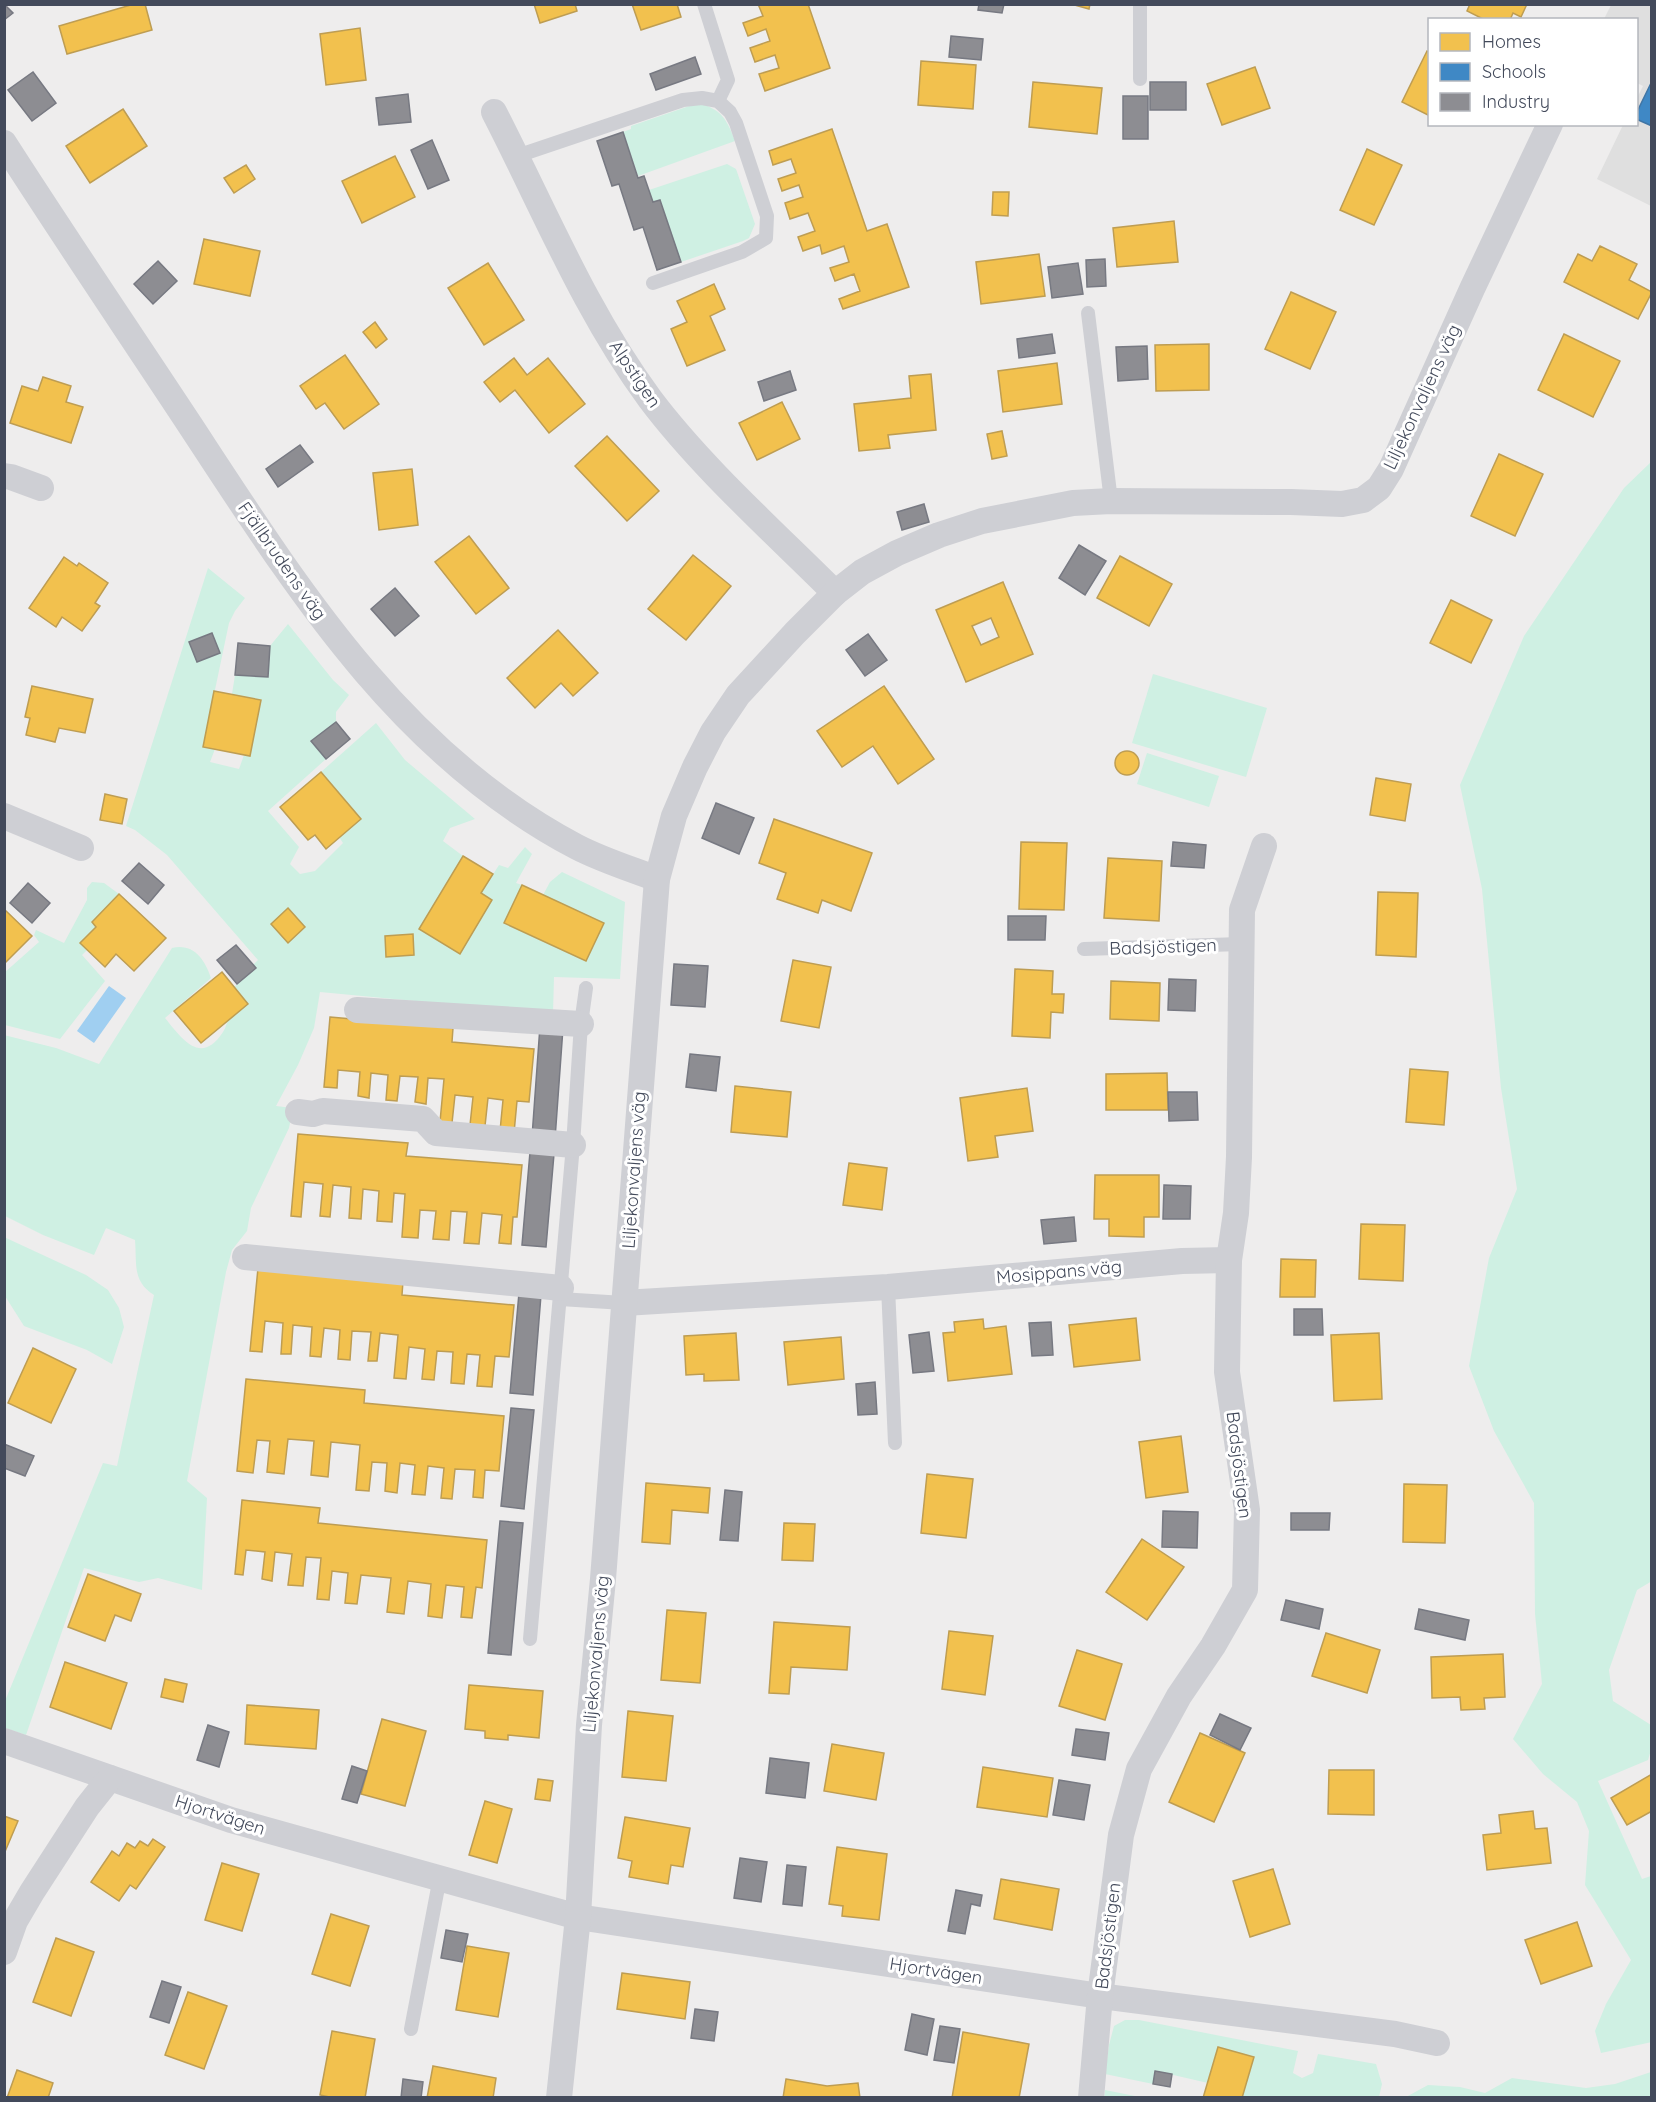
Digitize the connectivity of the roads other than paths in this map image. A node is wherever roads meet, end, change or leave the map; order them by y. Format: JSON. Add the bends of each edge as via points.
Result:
{"nodes":[{"id":1,"x":704,"y":4,"type":"edge"},
{"id":2,"x":1140,"y":4,"type":"edge"},
{"id":3,"x":1140,"y":79,"type":"dead end"},
{"id":4,"x":718,"y":101,"type":"junction"},
{"id":5,"x":494,"y":112,"type":"dead end"},
{"id":6,"x":1549,"y":126,"type":"edge"},
{"id":7,"x":4,"y":143,"type":"edge"},
{"id":8,"x":516,"y":156,"type":"junction"},
{"id":9,"x":653,"y":283,"type":"dead end"},
{"id":10,"x":1088,"y":313,"type":"dead end"},
{"id":11,"x":4,"y":476,"type":"edge"},
{"id":12,"x":41,"y":488,"type":"dead end"},
{"id":13,"x":1111,"y":501,"type":"junction"},
{"id":14,"x":835,"y":594,"type":"junction"},
{"id":15,"x":4,"y":816,"type":"edge"},
{"id":16,"x":1264,"y":846,"type":"dead end"},
{"id":17,"x":81,"y":848,"type":"dead end"},
{"id":18,"x":657,"y":879,"type":"junction"},
{"id":19,"x":1241,"y":944,"type":"junction"},
{"id":20,"x":1084,"y":949,"type":"dead end"},
{"id":21,"x":586,"y":988,"type":"dead end"},
{"id":22,"x":357,"y":1010,"type":"dead end"},
{"id":23,"x":581,"y":1024,"type":"junction"},
{"id":24,"x":298,"y":1112,"type":"dead end"},
{"id":25,"x":573,"y":1145,"type":"junction"},
{"id":26,"x":245,"y":1257,"type":"dead end"},
{"id":27,"x":1229,"y":1260,"type":"junction"},
{"id":28,"x":888,"y":1287,"type":"junction"},
{"id":29,"x":560,"y":1294,"type":"junction"},
{"id":30,"x":624,"y":1303,"type":"junction"},
{"id":31,"x":895,"y":1443,"type":"dead end"},
{"id":32,"x":530,"y":1639,"type":"dead end"},
{"id":33,"x":4,"y":1741,"type":"edge"},
{"id":34,"x":110,"y":1778,"type":"junction"},
{"id":35,"x":440,"y":1877,"type":"junction"},
{"id":36,"x":578,"y":1917,"type":"junction"},
{"id":37,"x":4,"y":1952,"type":"edge"},
{"id":38,"x":1100,"y":1996,"type":"junction"},
{"id":39,"x":411,"y":2029,"type":"dead end"},
{"id":40,"x":1437,"y":2043,"type":"dead end"},
{"id":41,"x":559,"y":2097,"type":"edge"},
{"id":42,"x":1091,"y":2097,"type":"edge"}],
"edges":[{"from":1,"to":4,"type":"lane","via":[[729,80]]},
{"from":2,"to":3,"type":"lane"},
{"from":4,"to":8,"type":"lane","via":[[683,100]]},
{"from":4,"to":9,"type":"lane","via":[[736,123],[767,216],[766,238],[742,252]]},
{"from":5,"to":8,"type":"street","name":"Alpstigen"},
{"from":6,"to":13,"type":"street","name":"Liljekonvaljens väg","via":[[1391,469],[1378,488],[1363,500],[1342,504]]},
{"from":7,"to":18,"type":"street","name":"Fjällbrudens väg","via":[[262,536],[372,681],[436,748],[510,807],[579,848]]},
{"from":8,"to":14,"type":"street","name":"Alpstigen","via":[[577,282],[650,399],[705,463]]},
{"from":10,"to":13,"type":"lane"},
{"from":11,"to":12,"type":"street"},
{"from":13,"to":14,"type":"street","name":"Liljekonvaljens väg","via":[[1062,505],[982,521],[939,535],[862,572]]},
{"from":14,"to":18,"type":"street","name":"Liljekonvaljens väg","via":[[738,695],[713,732],[674,816]]},
{"from":15,"to":17,"type":"street"},
{"from":16,"to":19,"type":"street","name":"Badsjöstigen","via":[[1242,910]]},
{"from":18,"to":30,"type":"street","name":"Liljekonvaljens väg"},
{"from":19,"to":20,"type":"lane","name":"Badsjöstigen"},
{"from":19,"to":27,"type":"street","name":"Badsjöstigen","via":[[1239,1157]]},
{"from":21,"to":23,"type":"lane"},
{"from":22,"to":23,"type":"street"},
{"from":23,"to":25,"type":"lane"},
{"from":24,"to":25,"type":"street","via":[[423,1119],[436,1133]]},
{"from":25,"to":29,"type":"lane"},
{"from":26,"to":29,"type":"street"},
{"from":27,"to":28,"type":"street","name":"Mosippans väg"},
{"from":27,"to":38,"type":"street","name":"Badsjöstigen","via":[[1227,1372],[1247,1510],[1245,1590],[1139,1769],[1121,1835]]},
{"from":28,"to":30,"type":"street","name":"Mosippans väg"},
{"from":28,"to":31,"type":"lane"},
{"from":29,"to":30,"type":"lane"},
{"from":29,"to":32,"type":"lane"},
{"from":30,"to":36,"type":"street","name":"Liljekonvaljens väg","via":[[589,1725]]},
{"from":33,"to":34,"type":"street","name":"Hjortvägen"},
{"from":34,"to":35,"type":"street","name":"Hjortvägen","via":[[231,1820]]},
{"from":34,"to":37,"type":"street","via":[[32,1892]]},
{"from":35,"to":36,"type":"street","name":"Hjortvägen"},
{"from":35,"to":39,"type":"lane"},
{"from":36,"to":38,"type":"street","name":"Hjortvägen"},
{"from":36,"to":41,"type":"street","name":"Liljekonvaljens väg"},
{"from":38,"to":40,"type":"street","name":"Hjortvägen","via":[[1395,2034]]},
{"from":38,"to":42,"type":"street","name":"Badsjöstigen"}]}
